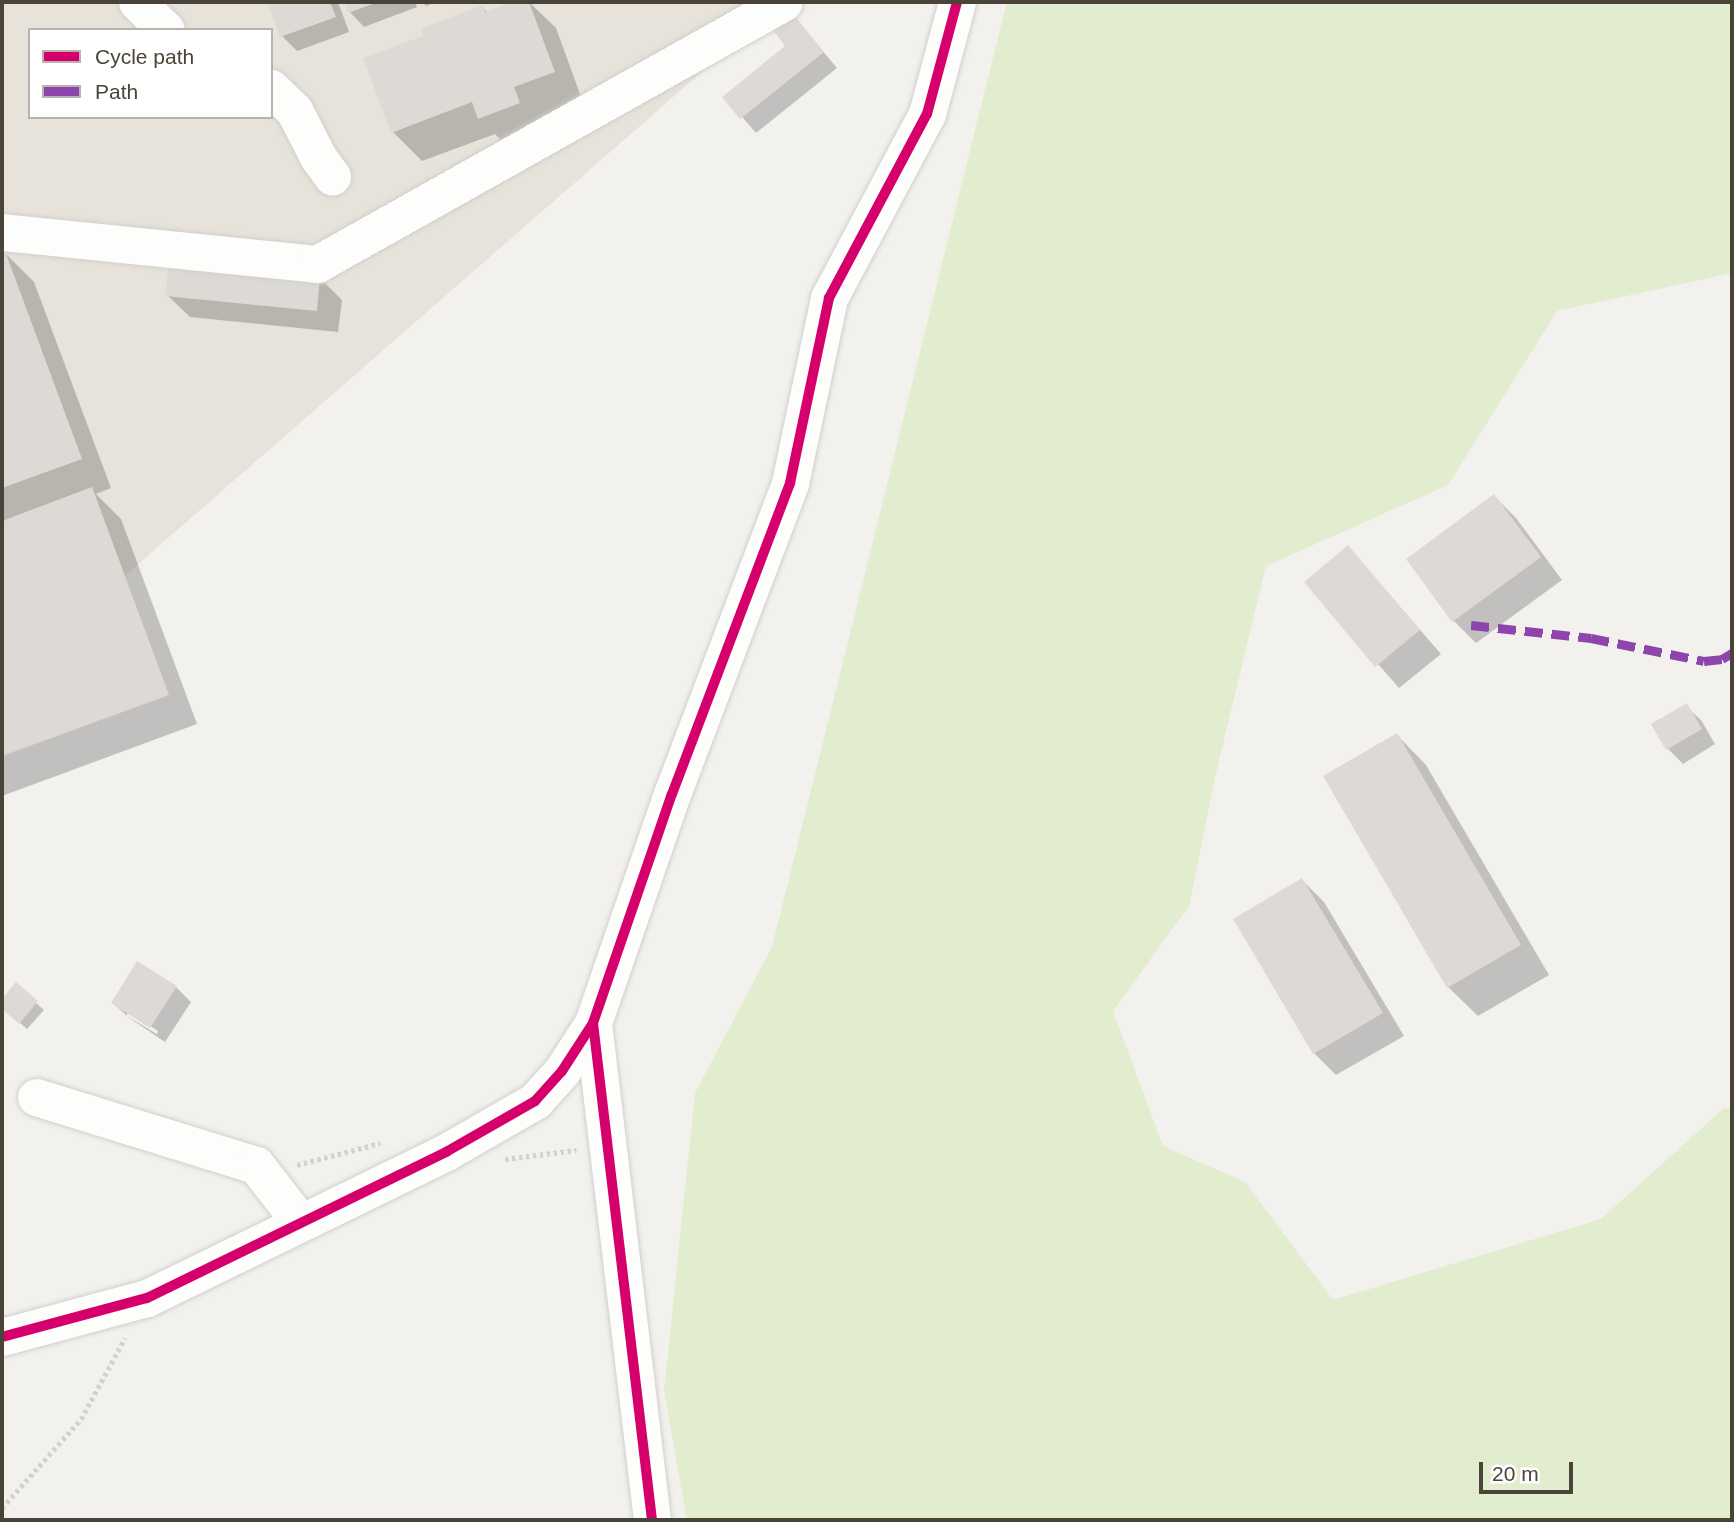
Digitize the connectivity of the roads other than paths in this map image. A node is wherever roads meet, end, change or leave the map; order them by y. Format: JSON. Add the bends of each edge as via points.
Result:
{"nodes":[{"id":1,"x":137,"y":2,"type":"edge"},
{"id":2,"x":784,"y":2,"type":"edge"},
{"id":3,"x":957,"y":2,"type":"edge"},
{"id":4,"x":164,"y":28,"type":"edge"},
{"id":5,"x":273,"y":90,"type":"edge"},
{"id":6,"x":332,"y":176,"type":"dead end"},
{"id":7,"x":2,"y":232,"type":"edge"},
{"id":8,"x":593,"y":1023,"type":"junction"},
{"id":9,"x":36,"y":1097,"type":"dead end"},
{"id":10,"x":300,"y":1222,"type":"junction"},
{"id":11,"x":2,"y":1337,"type":"edge"},
{"id":12,"x":652,"y":1520,"type":"edge"}],
"edges":[{"from":1,"to":4,"type":"street"},
{"from":2,"to":7,"type":"street","via":[[317,264]]},
{"from":3,"to":8,"type":"street","via":[[926,114],[829,298],[790,483],[672,794]]},
{"from":5,"to":6,"type":"street","via":[[294,110]]},
{"from":8,"to":10,"type":"street","via":[[562,1071],[535,1101],[446,1152]]},
{"from":8,"to":12,"type":"street"},
{"from":9,"to":10,"type":"street","via":[[256,1165]]},
{"from":10,"to":11,"type":"street","via":[[147,1298]]}]}
